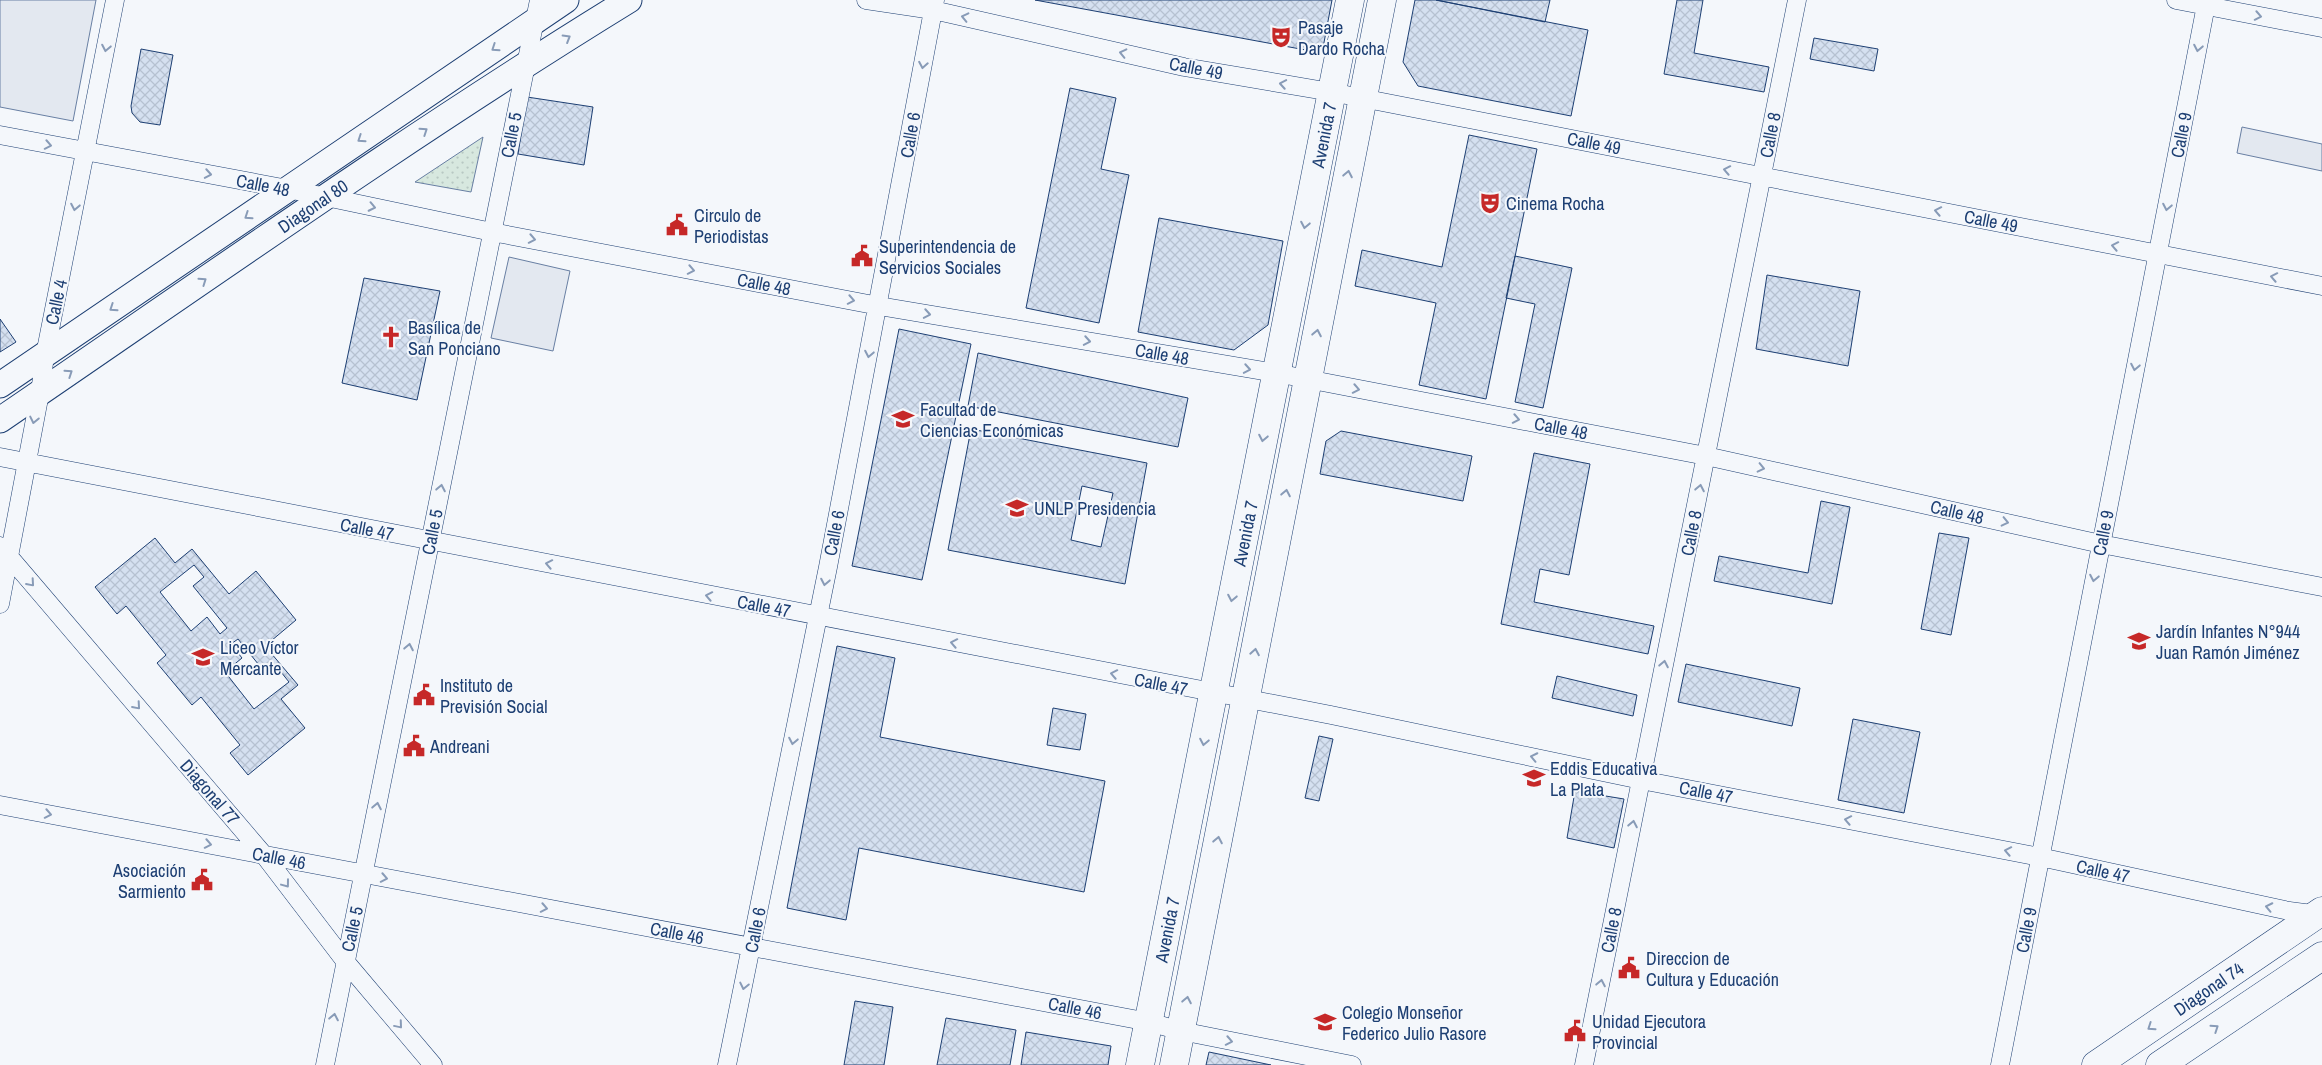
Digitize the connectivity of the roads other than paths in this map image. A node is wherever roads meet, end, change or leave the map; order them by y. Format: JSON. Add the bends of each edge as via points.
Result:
{"nodes":[{"id":1,"x":115,"y":0,"type":"edge"},
{"id":2,"x":566,"y":0,"type":"edge"},
{"id":3,"x":629,"y":0,"type":"edge"},
{"id":4,"x":866,"y":0,"type":"edge"},
{"id":5,"x":1350,"y":0,"type":"edge"},
{"id":6,"x":1382,"y":0,"type":"edge"},
{"id":7,"x":1797,"y":0,"type":"edge"},
{"id":8,"x":2176,"y":0,"type":"edge"},
{"id":9,"x":2206,"y":3,"type":"edge"},
{"id":10,"x":934,"y":5,"type":"edge"},
{"id":11,"x":537,"y":10,"type":"edge"},
{"id":12,"x":2322,"y":28,"type":"edge"},
{"id":13,"x":526,"y":63,"type":"junction"},
{"id":14,"x":1331,"y":92,"type":"junction"},
{"id":15,"x":1363,"y":98,"type":"junction"},
{"id":16,"x":0,"y":135,"type":"edge"},
{"id":17,"x":86,"y":152,"type":"junction"},
{"id":18,"x":1762,"y":176,"type":"junction"},
{"id":19,"x":288,"y":189,"type":"junction"},
{"id":20,"x":325,"y":197,"type":"junction"},
{"id":21,"x":492,"y":232,"type":"junction"},
{"id":22,"x":2157,"y":254,"type":"junction"},
{"id":23,"x":2322,"y":286,"type":"edge"},
{"id":24,"x":879,"y":306,"type":"junction"},
{"id":25,"x":45,"y":355,"type":"junction"},
{"id":26,"x":1276,"y":373,"type":"junction"},
{"id":27,"x":1308,"y":380,"type":"junction"},
{"id":28,"x":0,"y":385,"type":"edge"},
{"id":29,"x":40,"y":393,"type":"junction"},
{"id":30,"x":0,"y":420,"type":"edge"},
{"id":31,"x":1706,"y":456,"type":"junction"},
{"id":32,"x":0,"y":457,"type":"edge"},
{"id":33,"x":26,"y":462,"type":"junction"},
{"id":34,"x":430,"y":541,"type":"junction"},
{"id":35,"x":2101,"y":544,"type":"junction"},
{"id":36,"x":4,"y":551,"type":"edge"},
{"id":37,"x":2322,"y":587,"type":"edge"},
{"id":38,"x":0,"y":604,"type":"edge"},
{"id":39,"x":818,"y":617,"type":"junction"},
{"id":40,"x":1213,"y":694,"type":"junction"},
{"id":41,"x":1247,"y":700,"type":"junction"},
{"id":42,"x":1641,"y":780,"type":"junction"},
{"id":43,"x":0,"y":805,"type":"edge"},
{"id":44,"x":264,"y":855,"type":"junction"},
{"id":45,"x":2040,"y":857,"type":"junction"},
{"id":46,"x":363,"y":874,"type":"junction"},
{"id":47,"x":2320,"y":913,"type":"edge"},
{"id":48,"x":752,"y":947,"type":"junction"},
{"id":49,"x":2322,"y":956,"type":"edge"},
{"id":50,"x":345,"y":962,"type":"junction"},
{"id":51,"x":1148,"y":1022,"type":"junction"},
{"id":52,"x":1181,"y":1031,"type":"junction"},
{"id":53,"x":325,"y":1065,"type":"edge"},
{"id":54,"x":433,"y":1065,"type":"edge"},
{"id":55,"x":728,"y":1065,"type":"edge"},
{"id":56,"x":1140,"y":1065,"type":"edge"},
{"id":57,"x":1174,"y":1065,"type":"edge"},
{"id":58,"x":1352,"y":1065,"type":"edge"},
{"id":59,"x":1584,"y":1065,"type":"edge"},
{"id":60,"x":2000,"y":1065,"type":"edge"},
{"id":61,"x":2096,"y":1065,"type":"edge"},
{"id":62,"x":2160,"y":1065,"type":"edge"}],
"edges":[{"from":1,"to":17,"type":"street","name":"Calle 4","one_way":true},
{"from":2,"to":11,"type":"main road","name":"Diagonal 80"},
{"from":13,"to":3,"type":"main road","name":"Diagonal 80","one_way":true},
{"from":4,"to":10,"type":"street","name":"Calle 49"},
{"from":5,"to":14,"type":"main road","name":"Avenida 7"},
{"from":6,"to":15,"type":"main road","name":"Avenida 7"},
{"from":7,"to":18,"type":"street","name":"Calle 8"},
{"from":8,"to":9,"type":"street"},
{"from":9,"to":12,"type":"street","one_way":true},
{"from":9,"to":22,"type":"street","name":"Calle 9","one_way":true},
{"from":14,"to":10,"type":"street","name":"Calle 49","one_way":true,"via":[[1184,67]]},
{"from":10,"to":24,"type":"street","name":"Calle 6","one_way":true},
{"from":11,"to":13,"type":"street","name":"Calle 5"},
{"from":11,"to":19,"type":"main road","name":"Diagonal 80","one_way":true},
{"from":20,"to":13,"type":"main road","name":"Diagonal 80","one_way":true},
{"from":13,"to":21,"type":"street","name":"Calle 5"},
{"from":14,"to":15,"type":"street","name":"Calle 49"},
{"from":14,"to":26,"type":"main road","name":"Avenida 7","one_way":true},
{"from":18,"to":15,"type":"street","name":"Calle 49","one_way":true},
{"from":27,"to":15,"type":"main road","name":"Avenida 7","one_way":true},
{"from":16,"to":17,"type":"street","name":"Calle 48","one_way":true},
{"from":17,"to":19,"type":"street","name":"Calle 48","one_way":true},
{"from":17,"to":25,"type":"street","name":"Calle 4","one_way":true},
{"from":22,"to":18,"type":"street","name":"Calle 49","one_way":true},
{"from":18,"to":31,"type":"street","name":"Calle 8"},
{"from":19,"to":20,"type":"street","name":"Calle 48"},
{"from":19,"to":25,"type":"main road","name":"Diagonal 80","one_way":true},
{"from":20,"to":21,"type":"street","name":"Calle 48","one_way":true},
{"from":29,"to":20,"type":"main road","name":"Diagonal 80","one_way":true},
{"from":21,"to":24,"type":"street","name":"Calle 48","one_way":true},
{"from":34,"to":21,"type":"street","name":"Calle 5","one_way":true},
{"from":23,"to":22,"type":"street","name":"Calle 49","one_way":true},
{"from":22,"to":35,"type":"street","name":"Calle 9","one_way":true},
{"from":24,"to":26,"type":"street","name":"Calle 48","one_way":true},
{"from":24,"to":39,"type":"street","name":"Calle 6","one_way":true},
{"from":25,"to":28,"type":"main road","name":"Diagonal 80"},
{"from":25,"to":29,"type":"street","name":"Calle 4"},
{"from":26,"to":27,"type":"street","name":"Calle 48"},
{"from":26,"to":40,"type":"main road","name":"Avenida 7","one_way":true},
{"from":27,"to":31,"type":"street","name":"Calle 48","one_way":true},
{"from":41,"to":27,"type":"main road","name":"Avenida 7","one_way":true},
{"from":29,"to":30,"type":"main road","name":"Diagonal 80"},
{"from":29,"to":33,"type":"street","name":"Calle 4","one_way":true},
{"from":31,"to":35,"type":"street","name":"Calle 48","one_way":true},
{"from":42,"to":31,"type":"street","name":"Calle 8","one_way":true},
{"from":32,"to":33,"type":"street","name":"Calle 47"},
{"from":33,"to":34,"type":"street","name":"Calle 47"},
{"from":33,"to":36,"type":"street","name":"Calle 4"},
{"from":39,"to":34,"type":"street","name":"Calle 47","one_way":true},
{"from":46,"to":34,"type":"street","name":"Calle 5","one_way":true},
{"from":35,"to":37,"type":"street","name":"Calle 48"},
{"from":35,"to":45,"type":"street","name":"Calle 9","one_way":true},
{"from":36,"to":38,"type":"street","name":"Calle 4"},
{"from":36,"to":44,"type":"street","name":"Diagonal 77","one_way":true},
{"from":40,"to":39,"type":"street","name":"Calle 47","one_way":true},
{"from":39,"to":48,"type":"street","name":"Calle 6","one_way":true},
{"from":40,"to":41,"type":"street","name":"Calle 47"},
{"from":40,"to":51,"type":"main road","name":"Avenida 7","one_way":true},
{"from":42,"to":41,"type":"street","name":"Calle 47","one_way":true},
{"from":52,"to":41,"type":"main road","name":"Avenida 7","one_way":true},
{"from":45,"to":42,"type":"street","name":"Calle 47","one_way":true},
{"from":59,"to":42,"type":"street","name":"Calle 8","one_way":true},
{"from":43,"to":44,"type":"street","name":"Calle 46","one_way":true},
{"from":44,"to":46,"type":"street","name":"Calle 46"},
{"from":44,"to":50,"type":"street","name":"Diagonal 77","one_way":true},
{"from":47,"to":45,"type":"street","name":"Calle 47","one_way":true,"via":[[2289,911]]},
{"from":45,"to":60,"type":"street","name":"Calle 9"},
{"from":46,"to":48,"type":"street","name":"Calle 46","one_way":true},
{"from":46,"to":50,"type":"street","name":"Calle 5"},
{"from":47,"to":61,"type":"main road","name":"Diagonal 74","one_way":true},
{"from":48,"to":51,"type":"street","name":"Calle 46"},
{"from":48,"to":55,"type":"street","name":"Calle 6","one_way":true},
{"from":62,"to":49,"type":"main road","name":"Diagonal 74","one_way":true},
{"from":53,"to":50,"type":"street","name":"Calle 5","one_way":true},
{"from":50,"to":54,"type":"street","name":"Diagonal 77","one_way":true},
{"from":51,"to":52,"type":"street","name":"Calle 46"},
{"from":51,"to":56,"type":"main road","name":"Avenida 7"},
{"from":52,"to":57,"type":"main road","name":"Avenida 7"},
{"from":52,"to":58,"type":"street","name":"Calle 46","one_way":true}]}
